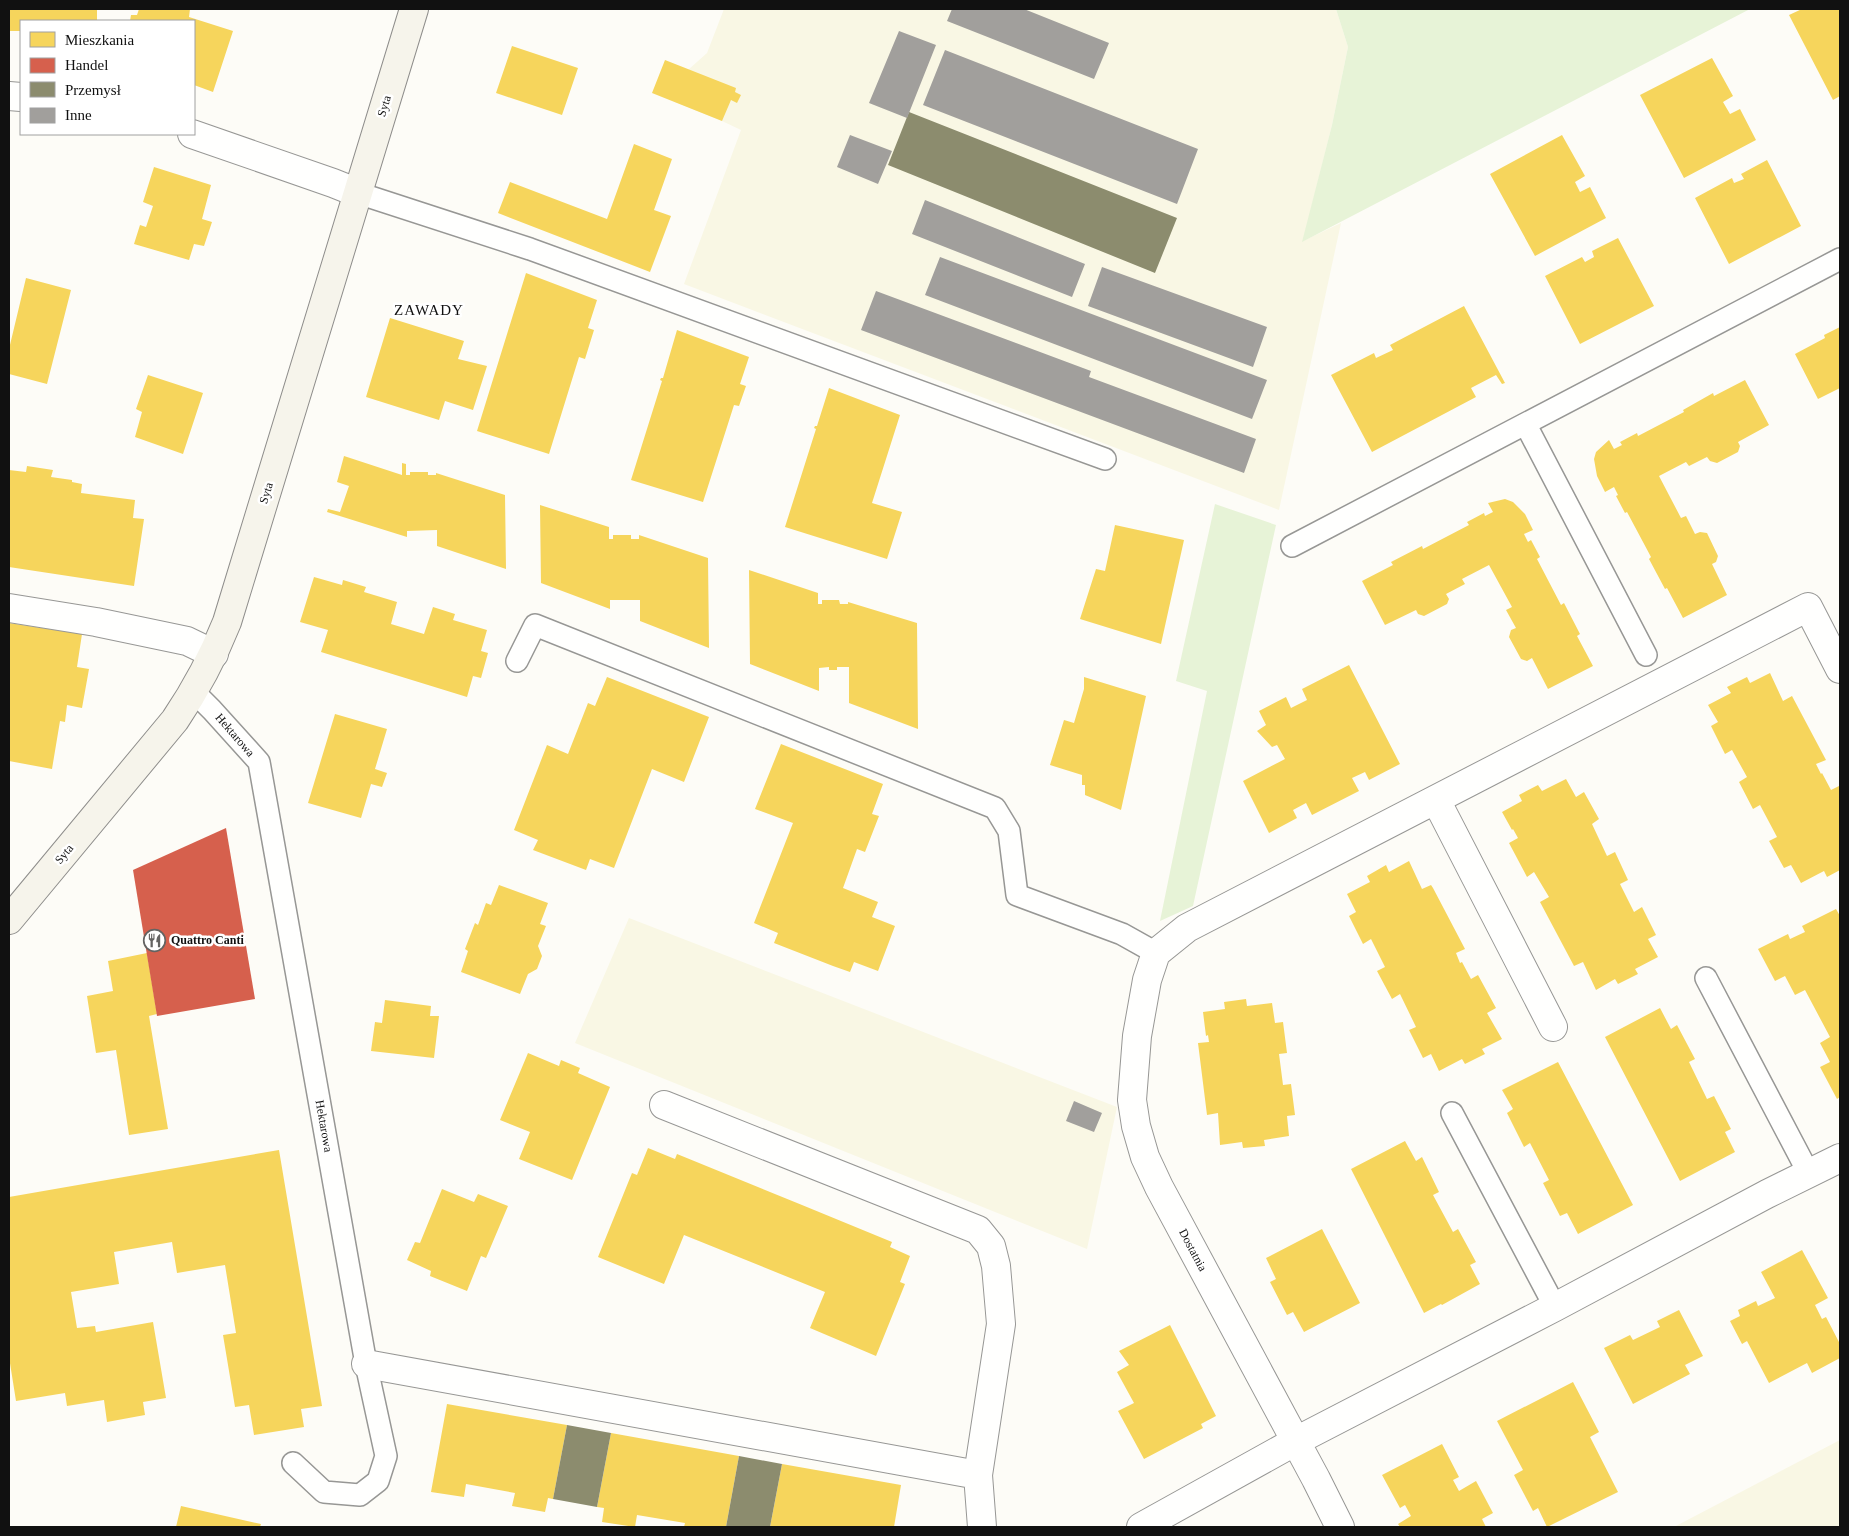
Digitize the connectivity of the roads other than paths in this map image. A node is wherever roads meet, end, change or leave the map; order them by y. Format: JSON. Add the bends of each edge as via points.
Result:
{"nodes":[{"id":1,"x":414,"y":9,"type":"edge"},
{"id":2,"x":195,"y":135,"type":"edge"},
{"id":3,"x":358,"y":193,"type":"junction"},
{"id":4,"x":1840,"y":259,"type":"edge"},
{"id":5,"x":1526,"y":425,"type":"junction"},
{"id":6,"x":1105,"y":460,"type":"dead end"},
{"id":7,"x":1292,"y":546,"type":"dead end"},
{"id":8,"x":9,"y":608,"type":"edge"},
{"id":9,"x":214,"y":654,"type":"junction"},
{"id":10,"x":1646,"y":655,"type":"dead end"},
{"id":11,"x":517,"y":661,"type":"dead end"},
{"id":12,"x":1840,"y":669,"type":"edge"},
{"id":13,"x":194,"y":692,"type":"junction"},
{"id":14,"x":1436,"y":800,"type":"junction"},
{"id":15,"x":9,"y":920,"type":"edge"},
{"id":16,"x":1156,"y":953,"type":"junction"},
{"id":17,"x":1706,"y":978,"type":"dead end"},
{"id":18,"x":1553,"y":1027,"type":"dead end"},
{"id":19,"x":664,"y":1105,"type":"dead end"},
{"id":20,"x":1452,"y":1113,"type":"dead end"},
{"id":21,"x":1840,"y":1158,"type":"edge"},
{"id":22,"x":1809,"y":1174,"type":"junction"},
{"id":23,"x":1555,"y":1307,"type":"junction"},
{"id":24,"x":366,"y":1364,"type":"junction"},
{"id":25,"x":1296,"y":1441,"type":"junction"},
{"id":26,"x":293,"y":1463,"type":"dead end"},
{"id":27,"x":978,"y":1475,"type":"junction"},
{"id":28,"x":982,"y":1527,"type":"edge"},
{"id":29,"x":1141,"y":1527,"type":"edge"},
{"id":30,"x":1340,"y":1527,"type":"edge"}],
"edges":[{"from":1,"to":3,"type":"street","name":"Syta"},
{"from":2,"to":3,"type":"street"},
{"from":3,"to":6,"type":"lane","via":[[530,249]]},
{"from":3,"to":9,"type":"street","name":"Syta","via":[[227,622]]},
{"from":4,"to":5,"type":"lane"},
{"from":5,"to":7,"type":"lane"},
{"from":5,"to":10,"type":"lane"},
{"from":8,"to":9,"type":"street","via":[[187,641]]},
{"from":9,"to":13,"type":"street","name":"Syta"},
{"from":11,"to":16,"type":"lane","via":[[536,625],[995,808],[1009,831],[1017,894],[1122,934]]},
{"from":12,"to":14,"type":"street","via":[[1808,608]]},
{"from":13,"to":15,"type":"street","name":"Syta","via":[[155,746]]},
{"from":13,"to":24,"type":"lane","name":"Hektarowa","via":[[259,762]]},
{"from":14,"to":16,"type":"street","via":[[1187,928]]},
{"from":14,"to":18,"type":"street"},
{"from":16,"to":25,"type":"street","name":"Dostatnia","via":[[1147,980],[1137,1036],[1132,1100],[1136,1126],[1145,1157],[1159,1187]]},
{"from":17,"to":22,"type":"lane"},
{"from":19,"to":27,"type":"street","via":[[978,1230],[991,1246],[996,1266],[1001,1324]]},
{"from":20,"to":23,"type":"lane"},
{"from":21,"to":22,"type":"street"},
{"from":22,"to":23,"type":"street"},
{"from":23,"to":25,"type":"street"},
{"from":24,"to":26,"type":"lane","name":"Hektarowa","via":[[386,1456],[378,1481],[360,1495],[324,1492]]},
{"from":24,"to":27,"type":"street"},
{"from":25,"to":29,"type":"street"},
{"from":25,"to":30,"type":"street","name":"Dostatnia"},
{"from":27,"to":28,"type":"street"}]}
